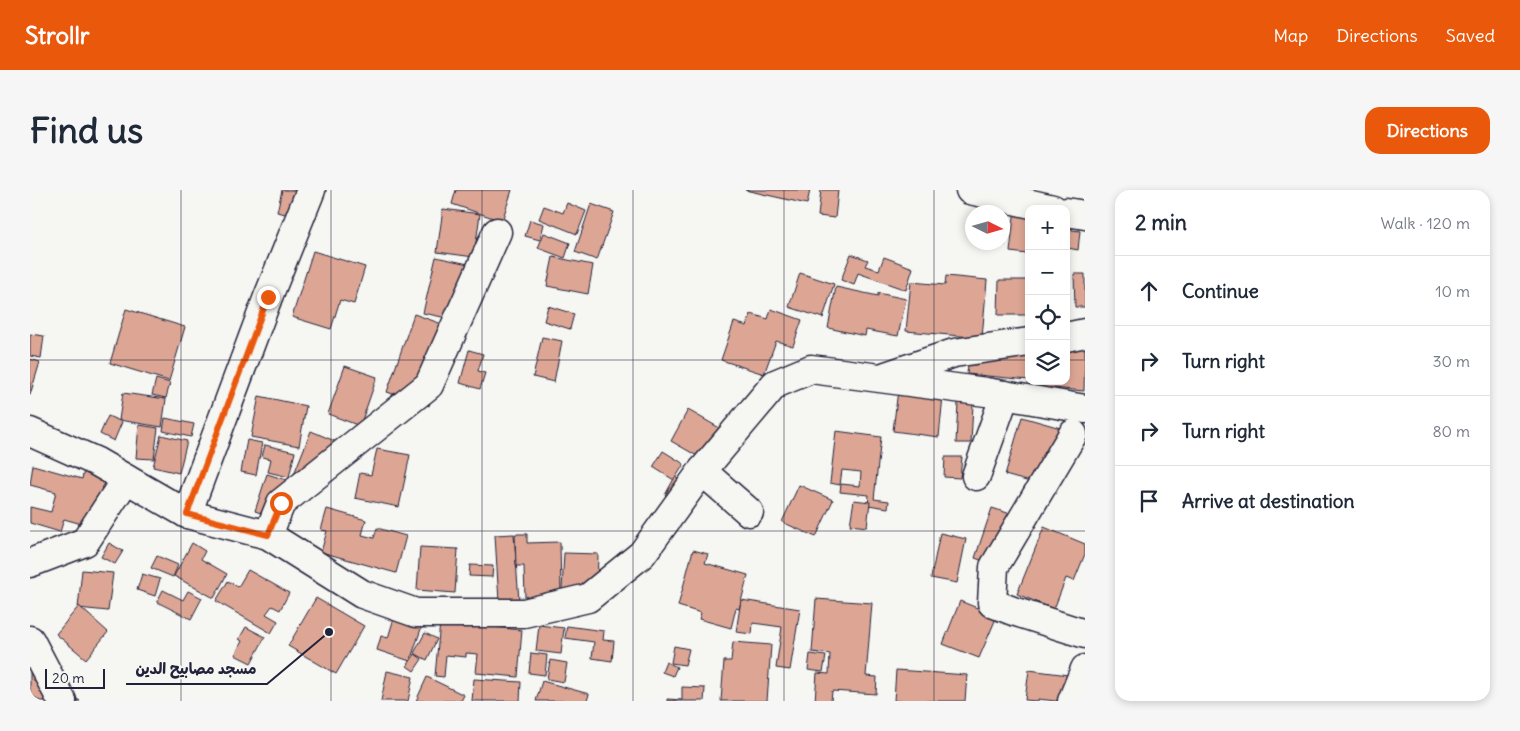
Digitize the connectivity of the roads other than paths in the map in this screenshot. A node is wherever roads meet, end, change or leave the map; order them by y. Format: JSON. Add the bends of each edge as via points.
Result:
{"nodes":[{"id":1,"x":311,"y":190,"type":"edge"},
{"id":2,"x":970,"y":190,"type":"edge"},
{"id":3,"x":1035,"y":205,"type":"edge"},
{"id":4,"x":1070,"y":213,"type":"edge"},
{"id":5,"x":1085,"y":215,"type":"edge"},
{"id":6,"x":497,"y":232,"type":"dead end"},
{"id":7,"x":1085,"y":333,"type":"edge"},
{"id":8,"x":1070,"y":336,"type":"edge"},
{"id":9,"x":1025,"y":343,"type":"edge"},
{"id":10,"x":880,"y":378,"type":"junction"},
{"id":11,"x":1004,"y":395,"type":"junction"},
{"id":12,"x":1037,"y":401,"type":"junction"},
{"id":13,"x":1085,"y":409,"type":"edge"},
{"id":14,"x":30,"y":432,"type":"edge"},
{"id":15,"x":1079,"y":439,"type":"edge"},
{"id":16,"x":702,"y":471,"type":"junction"},
{"id":17,"x":976,"y":476,"type":"dead end"},
{"id":18,"x":126,"y":478,"type":"junction"},
{"id":19,"x":749,"y":512,"type":"dead end"},
{"id":20,"x":187,"y":514,"type":"junction"},
{"id":21,"x":268,"y":535,"type":"junction"},
{"id":22,"x":30,"y":562,"type":"edge"},
{"id":23,"x":1085,"y":634,"type":"edge"},
{"id":24,"x":30,"y":640,"type":"edge"},
{"id":25,"x":1085,"y":669,"type":"edge"},
{"id":26,"x":62,"y":701,"type":"edge"},
{"id":27,"x":1072,"y":701,"type":"edge"}],
"edges":[{"from":1,"to":20,"type":"street"},
{"from":2,"to":3,"type":"street"},
{"from":4,"to":5,"type":"street"},
{"from":6,"to":21,"type":"street","via":[[428,385],[281,503]]},
{"from":7,"to":8,"type":"street"},
{"from":9,"to":10,"type":"street","via":[[954,353]]},
{"from":10,"to":11,"type":"street"},
{"from":10,"to":16,"type":"street","via":[[811,369],[775,384]]},
{"from":11,"to":12,"type":"street"},
{"from":11,"to":17,"type":"street"},
{"from":12,"to":13,"type":"street"},
{"from":12,"to":15,"type":"street"},
{"from":14,"to":18,"type":"street"},
{"from":15,"to":23,"type":"street","via":[[994,567],[992,603]]},
{"from":16,"to":19,"type":"street"},
{"from":16,"to":21,"type":"street","via":[[642,554],[588,598],[524,613],[416,613],[362,594]]},
{"from":18,"to":20,"type":"street"},
{"from":18,"to":22,"type":"street","via":[[85,542]]},
{"from":20,"to":21,"type":"street"},
{"from":24,"to":26,"type":"street"},
{"from":25,"to":27,"type":"street"}]}
